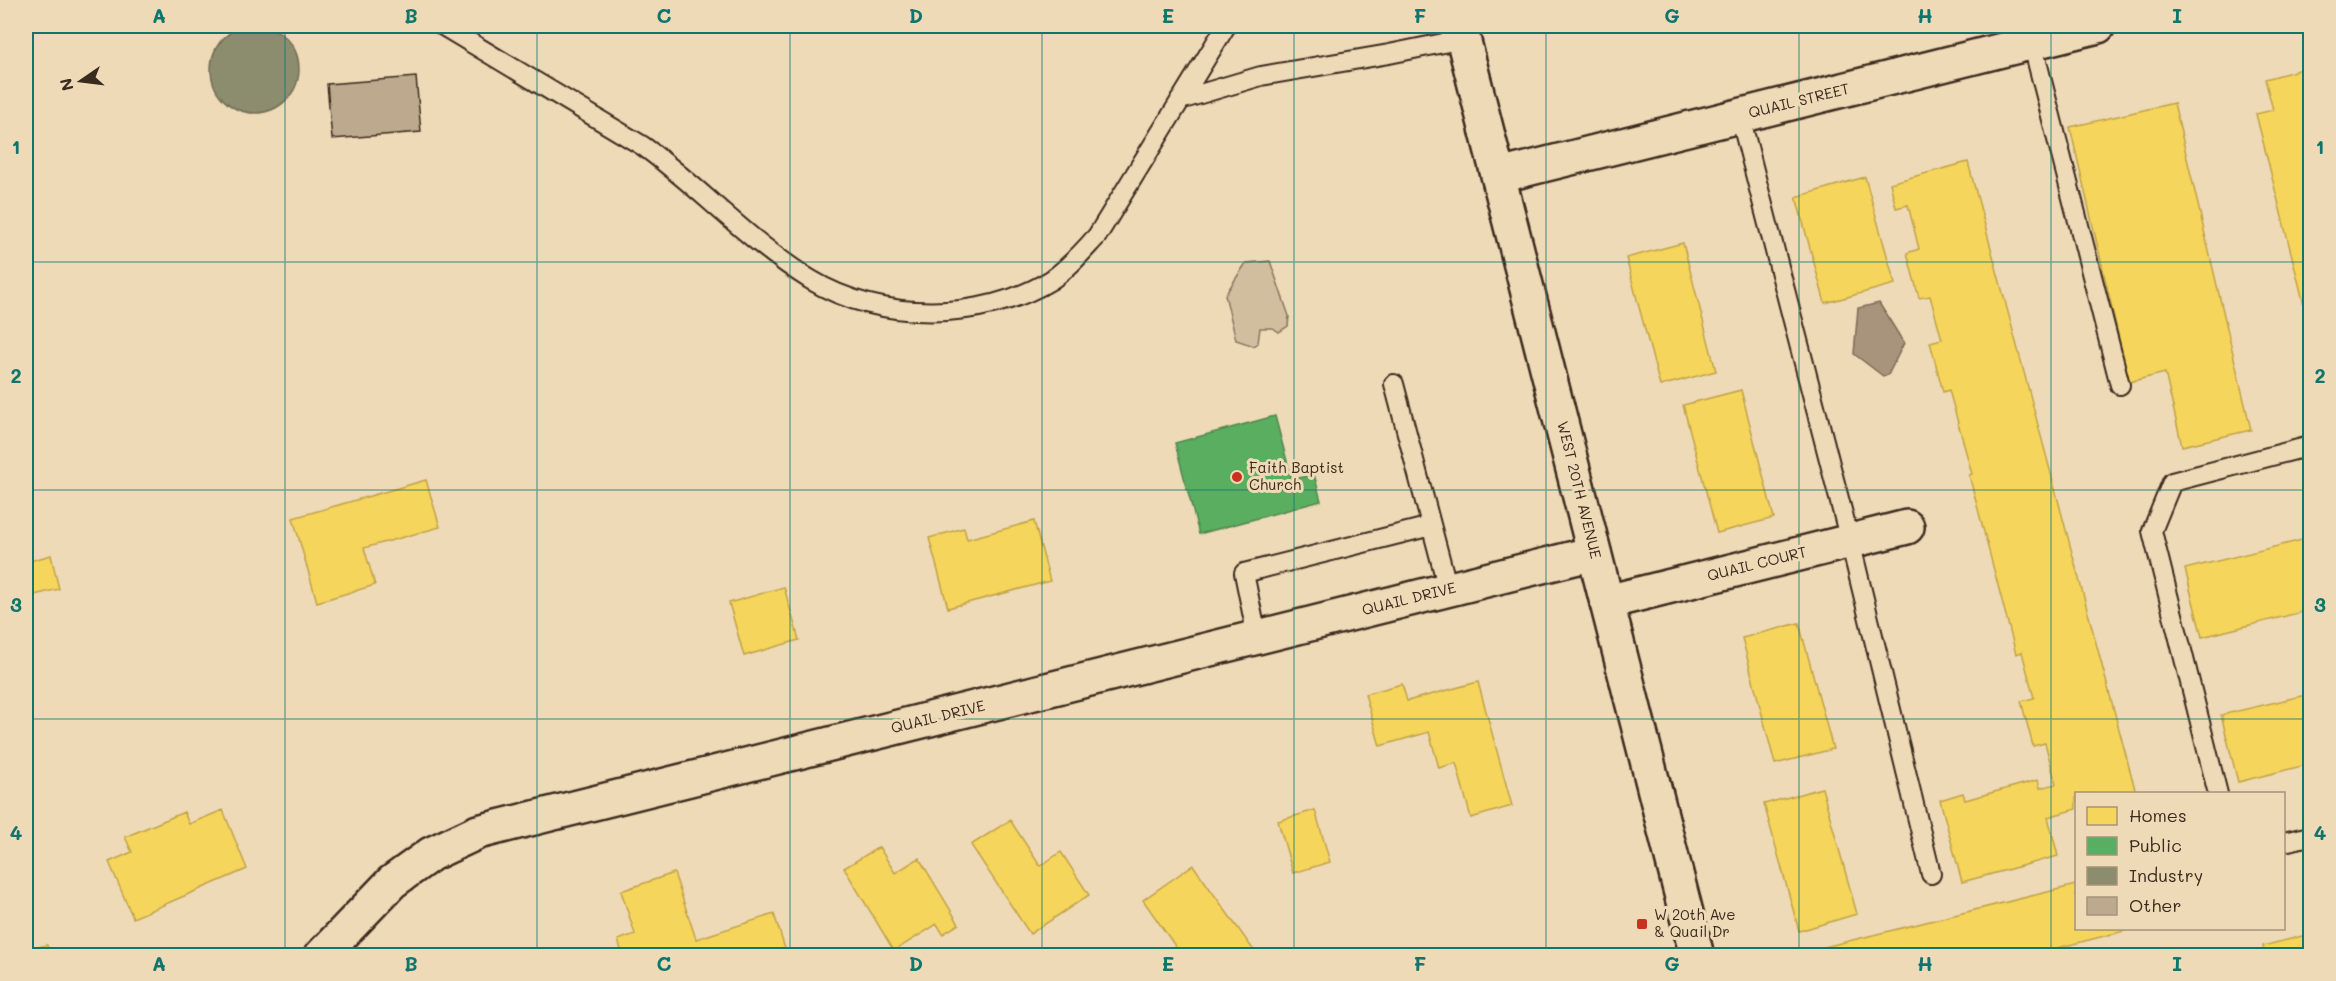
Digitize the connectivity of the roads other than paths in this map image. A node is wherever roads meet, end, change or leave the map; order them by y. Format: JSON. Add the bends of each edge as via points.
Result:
{"nodes":[{"id":1,"x":443,"y":26,"type":"edge"},
{"id":2,"x":1226,"y":26,"type":"edge"},
{"id":3,"x":2098,"y":26,"type":"edge"},
{"id":4,"x":1462,"y":32,"type":"edge"},
{"id":5,"x":2032,"y":42,"type":"junction"},
{"id":6,"x":1180,"y":100,"type":"junction"},
{"id":7,"x":1740,"y":116,"type":"junction"},
{"id":8,"x":1499,"y":176,"type":"junction"},
{"id":9,"x":1394,"y":384,"type":"dead end"},
{"id":10,"x":2120,"y":385,"type":"dead end"},
{"id":11,"x":2310,"y":446,"type":"edge"},
{"id":12,"x":1431,"y":526,"type":"junction"},
{"id":13,"x":1907,"y":527,"type":"dead end"},
{"id":14,"x":1850,"y":541,"type":"junction"},
{"id":15,"x":1594,"y":553,"type":"junction"},
{"id":16,"x":1448,"y":589,"type":"junction"},
{"id":17,"x":1607,"y":602,"type":"junction"},
{"id":18,"x":1257,"y":637,"type":"junction"},
{"id":19,"x":2217,"y":792,"type":"edge"},
{"id":20,"x":2310,"y":836,"type":"edge"},
{"id":21,"x":2285,"y":842,"type":"edge"},
{"id":22,"x":1931,"y":874,"type":"dead end"},
{"id":23,"x":321,"y":956,"type":"edge"},
{"id":24,"x":1697,"y":956,"type":"edge"}],
"edges":[{"from":1,"to":6,"type":"lane","via":[[675,168],[722,212],[812,281],[848,298],[930,313],[963,311],[1027,293],[1075,261],[1097,236]]},
{"from":2,"to":6,"type":"lane"},
{"from":3,"to":5,"type":"street","name":"QUAIL STREET"},
{"from":4,"to":6,"type":"lane","via":[[1389,54],[1261,76]]},
{"from":4,"to":8,"type":"street","name":"WEST 20TH AVENUE"},
{"from":5,"to":7,"type":"street","name":"QUAIL STREET"},
{"from":5,"to":10,"type":"lane"},
{"from":7,"to":8,"type":"street","name":"QUAIL STREET"},
{"from":7,"to":14,"type":"lane"},
{"from":8,"to":15,"type":"street","name":"WEST 20TH AVENUE"},
{"from":9,"to":12,"type":"lane"},
{"from":11,"to":19,"type":"lane","via":[[2172,482],[2152,531]]},
{"from":12,"to":16,"type":"lane"},
{"from":12,"to":18,"type":"lane","via":[[1244,573]]},
{"from":13,"to":14,"type":"street","name":"QUAIL COURT"},
{"from":14,"to":17,"type":"street","name":"QUAIL COURT"},
{"from":14,"to":22,"type":"lane"},
{"from":15,"to":16,"type":"street","name":"QUAIL DRIVE"},
{"from":15,"to":17,"type":"street","name":"WEST 20TH AVENUE"},
{"from":16,"to":18,"type":"street","name":"QUAIL DRIVE"},
{"from":17,"to":24,"type":"street","name":"WEST 20TH AVENUE"},
{"from":18,"to":23,"type":"street","name":"QUAIL DRIVE","via":[[478,832],[431,854],[392,882]]},
{"from":20,"to":21,"type":"lane"}]}
